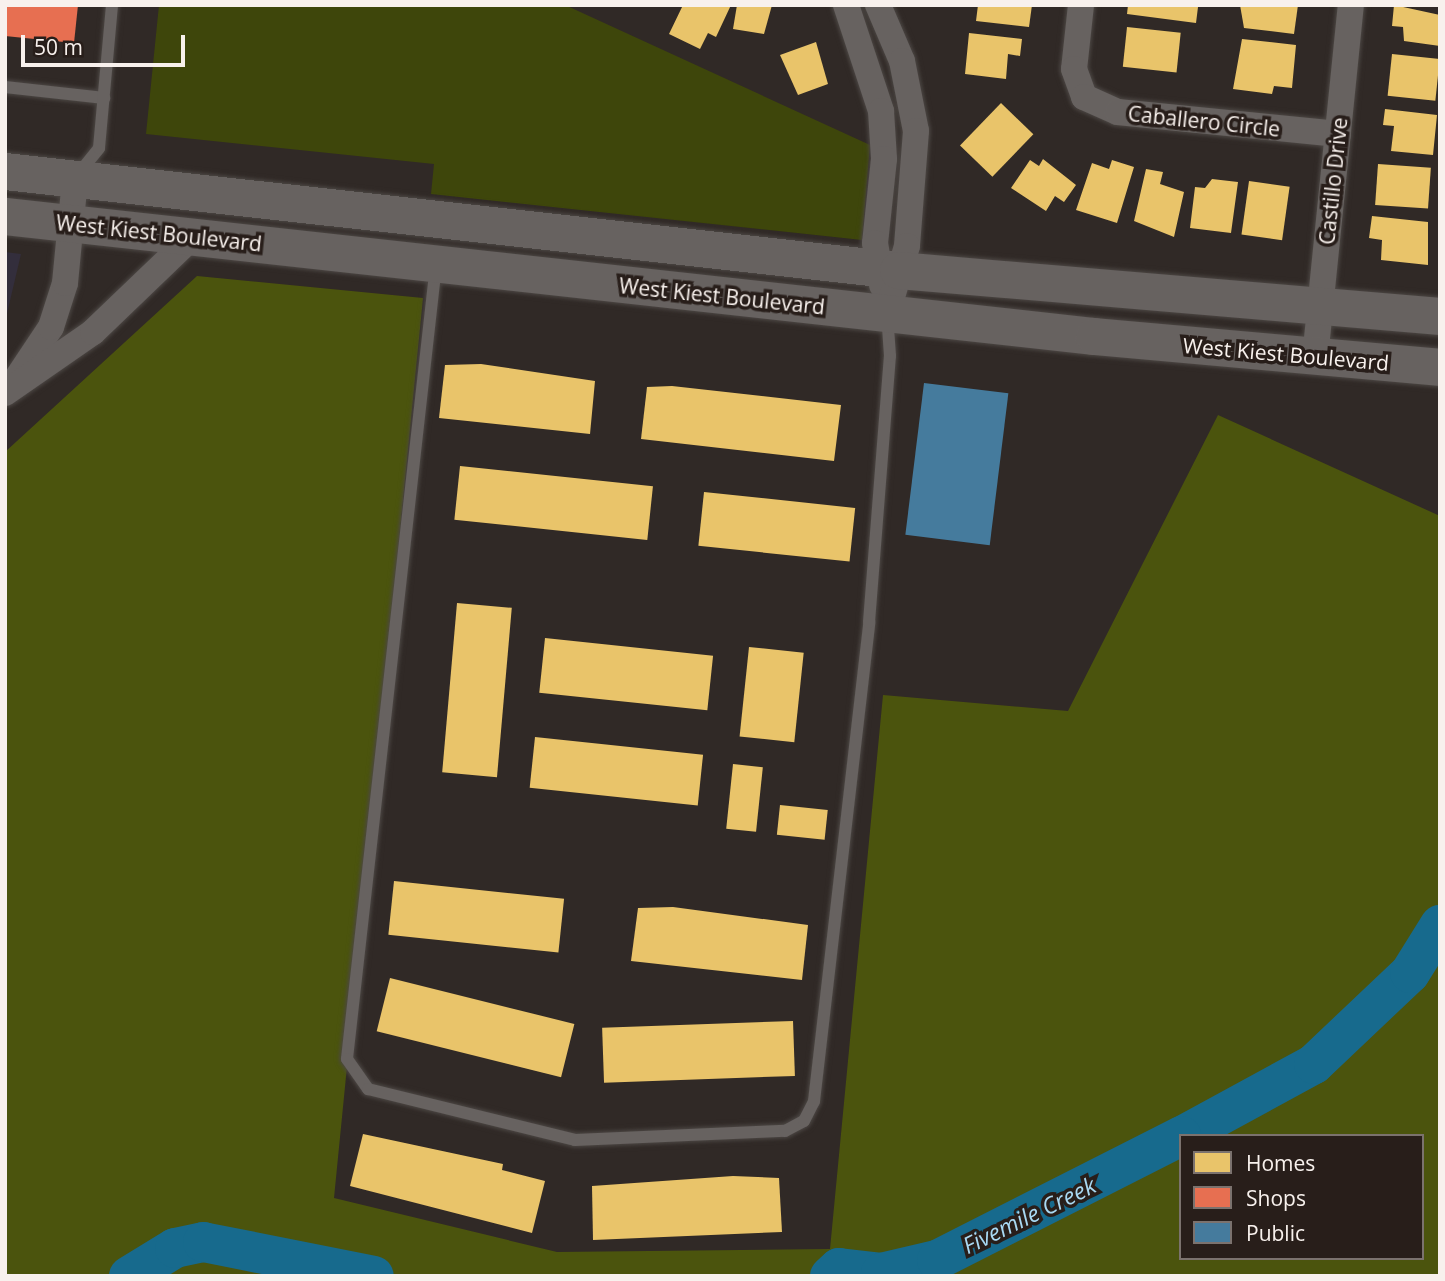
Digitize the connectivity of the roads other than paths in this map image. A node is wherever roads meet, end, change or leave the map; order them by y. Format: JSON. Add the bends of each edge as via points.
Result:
{"nodes":[{"id":1,"x":113,"y":5,"type":"edge"},
{"id":2,"x":846,"y":5,"type":"edge"},
{"id":3,"x":878,"y":5,"type":"edge"},
{"id":4,"x":1081,"y":5,"type":"edge"},
{"id":5,"x":1351,"y":5,"type":"edge"},
{"id":6,"x":5,"y":87,"type":"edge"},
{"id":7,"x":104,"y":98,"type":"junction"},
{"id":8,"x":1338,"y":134,"type":"junction"},
{"id":9,"x":5,"y":171,"type":"edge"},
{"id":10,"x":75,"y":179,"type":"junction"},
{"id":11,"x":5,"y":216,"type":"edge"},
{"id":12,"x":73,"y":223,"type":"junction"},
{"id":13,"x":192,"y":237,"type":"junction"},
{"id":14,"x":436,"y":265,"type":"junction"},
{"id":15,"x":889,"y":269,"type":"junction"},
{"id":16,"x":1320,"y":306,"type":"junction"},
{"id":17,"x":887,"y":314,"type":"junction"},
{"id":18,"x":1440,"y":316,"type":"edge"},
{"id":19,"x":1315,"y":358,"type":"junction"},
{"id":20,"x":1440,"y":367,"type":"edge"},
{"id":21,"x":8,"y":391,"type":"edge"}],
"edges":[{"from":1,"to":7,"type":"lane"},
{"from":2,"to":15,"type":"street","via":[[881,111],[884,159],[875,243]]},
{"from":3,"to":15,"type":"street","via":[[902,61],[916,131],[907,246]]},
{"from":4,"to":8,"type":"street","name":"Caballero Circle","via":[[1074,69],[1084,97],[1118,112]]},
{"from":5,"to":8,"type":"street","name":"Castillo Drive"},
{"from":6,"to":7,"type":"lane"},
{"from":7,"to":10,"type":"lane","via":[[99,148]]},
{"from":8,"to":16,"type":"street","name":"Castillo Drive"},
{"from":9,"to":10,"type":"main road"},
{"from":10,"to":12,"type":"street"},
{"from":10,"to":15,"type":"main road"},
{"from":11,"to":12,"type":"main road","name":"West Kiest Boulevard"},
{"from":12,"to":13,"type":"main road","name":"West Kiest Boulevard"},
{"from":12,"to":21,"type":"street","via":[[51,327]]},
{"from":13,"to":14,"type":"main road","name":"West Kiest Boulevard"},
{"from":13,"to":21,"type":"street","via":[[93,332]]},
{"from":14,"to":17,"type":"main road","name":"West Kiest Boulevard"},
{"from":14,"to":17,"type":"lane","via":[[347,1059],[368,1089],[575,1140],[785,1131],[804,1121],[814,1101],[869,622],[890,356]]},
{"from":15,"to":16,"type":"main road"},
{"from":15,"to":17,"type":"street"},
{"from":16,"to":18,"type":"main road"},
{"from":16,"to":19,"type":"street","name":"Castillo Drive"},
{"from":17,"to":19,"type":"main road","name":"West Kiest Boulevard"},
{"from":19,"to":20,"type":"main road","name":"West Kiest Boulevard"}]}
